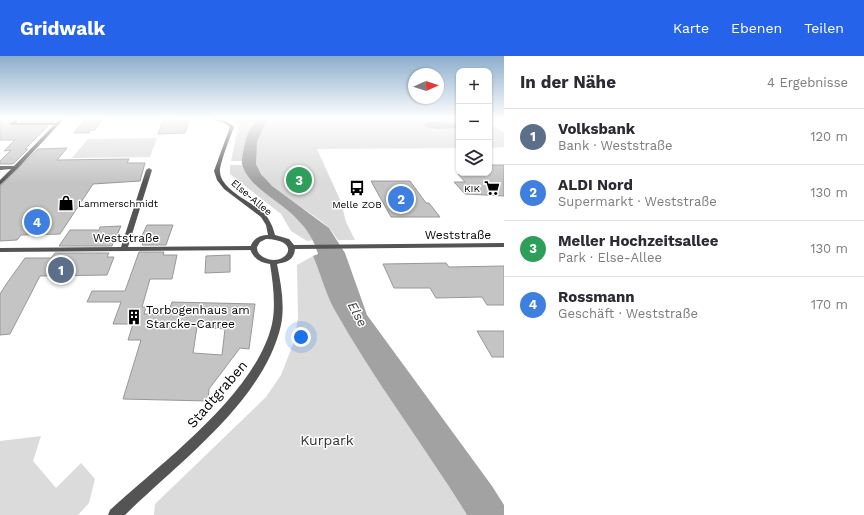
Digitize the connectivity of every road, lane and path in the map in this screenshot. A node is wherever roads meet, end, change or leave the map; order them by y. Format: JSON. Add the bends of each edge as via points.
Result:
{"nodes":[{"id":1,"x":43,"y":139,"type":"edge"},
{"id":2,"x":228,"y":139,"type":"edge"},
{"id":3,"x":16,"y":167,"type":"junction"},
{"id":4,"x":0,"y":168,"type":"edge"},
{"id":5,"x":149,"y":170,"type":"dead end"},
{"id":6,"x":0,"y":183,"type":"edge"},
{"id":7,"x":272,"y":236,"type":"junction"},
{"id":8,"x":504,"y":245,"type":"edge"},
{"id":9,"x":293,"y":247,"type":"junction"},
{"id":10,"x":124,"y":248,"type":"junction"},
{"id":11,"x":253,"y":248,"type":"junction"},
{"id":12,"x":0,"y":250,"type":"edge"},
{"id":13,"x":273,"y":262,"type":"junction"},
{"id":14,"x":115,"y":515,"type":"edge"}],
"edges":[{"from":1,"to":3,"type":"street"},
{"from":2,"to":7,"type":"street","name":"Else-Allee","via":[[217,171],[218,176],[228,189],[266,218]]},
{"from":3,"to":4,"type":"street"},
{"from":3,"to":6,"type":"street"},
{"from":5,"to":10,"type":"street"},
{"from":7,"to":9,"type":"street","via":[[283,238]]},
{"from":7,"to":11,"type":"street","via":[[256,241]]},
{"from":8,"to":9,"type":"street","name":"Weststraße"},
{"from":9,"to":13,"type":"street","via":[[293,252],[287,258]]},
{"from":10,"to":11,"type":"street","name":"Weststraße"},
{"from":10,"to":12,"type":"street","name":"Weststraße"},
{"from":11,"to":13,"type":"street","via":[[257,256]]},
{"from":13,"to":14,"type":"street","name":"Stadtgraben","via":[[278,312],[270,346],[262,364],[249,383],[208,429]]}]}
